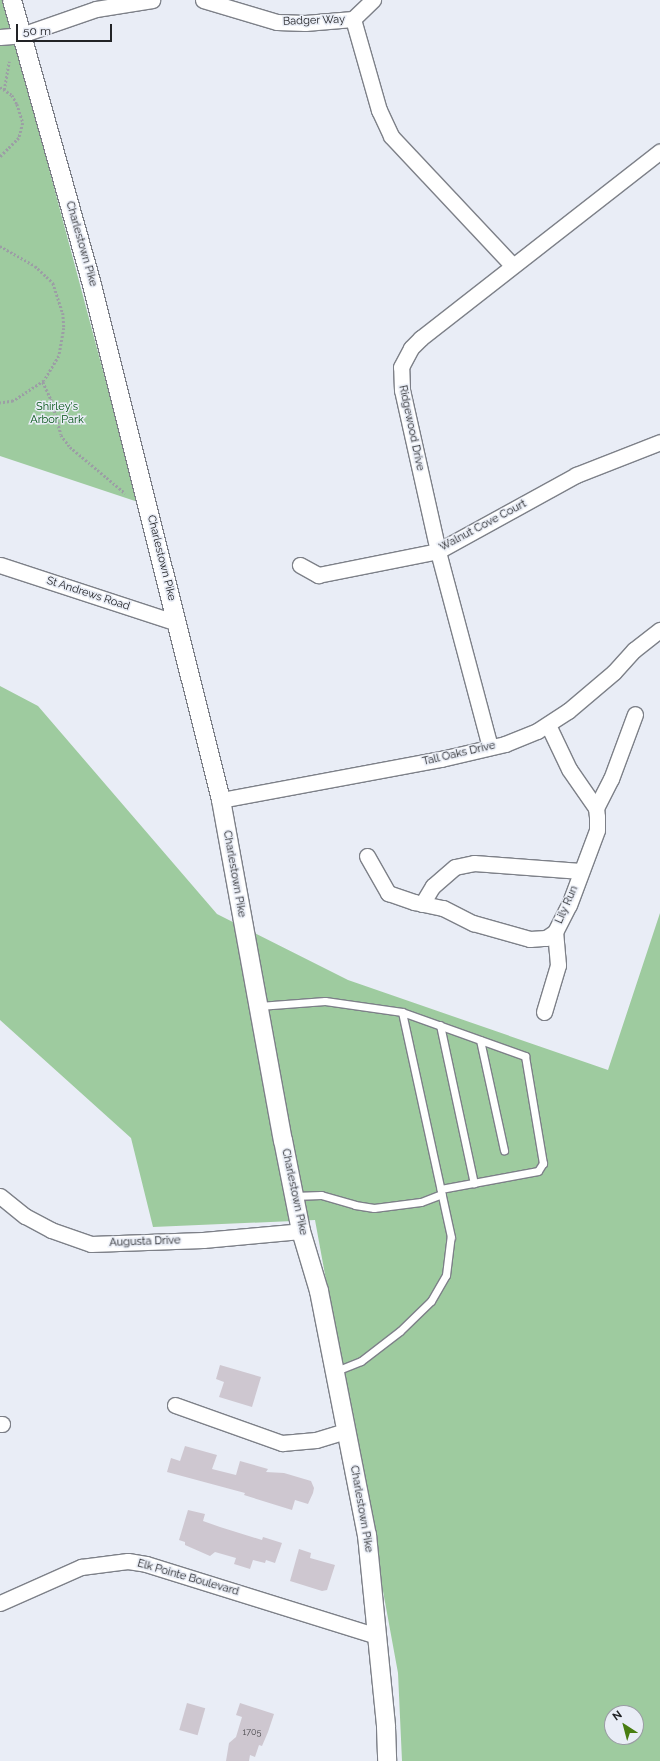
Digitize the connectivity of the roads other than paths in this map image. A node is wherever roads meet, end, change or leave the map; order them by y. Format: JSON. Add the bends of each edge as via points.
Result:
{"nodes":[{"id":1,"x":12,"y":0,"type":"edge"},
{"id":2,"x":152,"y":0,"type":"edge"},
{"id":3,"x":203,"y":0,"type":"edge"},
{"id":4,"x":373,"y":0,"type":"edge"},
{"id":5,"x":353,"y":19,"type":"junction"},
{"id":6,"x":21,"y":35,"type":"junction"},
{"id":7,"x":0,"y":37,"type":"edge"},
{"id":8,"x":660,"y":151,"type":"edge"},
{"id":9,"x":512,"y":265,"type":"junction"},
{"id":10,"x":660,"y":442,"type":"edge"},
{"id":11,"x":438,"y":551,"type":"junction"},
{"id":12,"x":0,"y":565,"type":"edge"},
{"id":13,"x":300,"y":565,"type":"dead end"},
{"id":14,"x":177,"y":623,"type":"junction"},
{"id":15,"x":660,"y":630,"type":"edge"},
{"id":16,"x":635,"y":714,"type":"dead end"},
{"id":17,"x":548,"y":724,"type":"junction"},
{"id":18,"x":490,"y":747,"type":"junction"},
{"id":19,"x":221,"y":800,"type":"junction"},
{"id":20,"x":596,"y":808,"type":"junction"},
{"id":21,"x":367,"y":856,"type":"dead end"},
{"id":22,"x":581,"y":871,"type":"junction"},
{"id":23,"x":422,"y":904,"type":"junction"},
{"id":24,"x":555,"y":932,"type":"junction"},
{"id":25,"x":257,"y":1006,"type":"junction"},
{"id":26,"x":402,"y":1012,"type":"junction"},
{"id":27,"x":544,"y":1012,"type":"dead end"},
{"id":28,"x":440,"y":1025,"type":"junction"},
{"id":29,"x":480,"y":1040,"type":"junction"},
{"id":30,"x":504,"y":1150,"type":"dead end"},
{"id":31,"x":474,"y":1183,"type":"junction"},
{"id":32,"x":441,"y":1191,"type":"junction"},
{"id":33,"x":0,"y":1196,"type":"edge"},
{"id":34,"x":294,"y":1196,"type":"junction"},
{"id":35,"x":301,"y":1231,"type":"junction"},
{"id":36,"x":336,"y":1372,"type":"junction"},
{"id":37,"x":176,"y":1405,"type":"dead end"},
{"id":38,"x":345,"y":1431,"type":"junction"},
{"id":39,"x":0,"y":1603,"type":"edge"},
{"id":40,"x":377,"y":1636,"type":"junction"},
{"id":41,"x":386,"y":1761,"type":"edge"}],
"edges":[{"from":1,"to":6,"type":"street","name":"Charlestown Pike"},
{"from":2,"to":6,"type":"street","via":[[96,9]]},
{"from":3,"to":5,"type":"street","name":"Badger Way","via":[[277,22],[319,23]]},
{"from":4,"to":5,"type":"street","name":"Badger Way"},
{"from":5,"to":9,"type":"street","via":[[379,110],[391,136]]},
{"from":6,"to":7,"type":"street"},
{"from":6,"to":14,"type":"street","name":"Charlestown Pike","via":[[92,285]]},
{"from":8,"to":9,"type":"street","name":"Ridgewood Drive"},
{"from":9,"to":11,"type":"street","name":"Ridgewood Drive","via":[[421,338],[411,348],[402,366],[402,390]]},
{"from":10,"to":11,"type":"street","name":"Walnut Cove Court","via":[[576,475]]},
{"from":11,"to":13,"type":"street","name":"Walnut Cove Court","via":[[318,575]]},
{"from":11,"to":18,"type":"street","name":"Ridgewood Drive"},
{"from":12,"to":14,"type":"street","name":"St Andrews Road"},
{"from":14,"to":19,"type":"street","name":"Charlestown Pike"},
{"from":15,"to":17,"type":"street","name":"Tall Oaks Drive","via":[[634,650],[614,672],[568,711]]},
{"from":16,"to":20,"type":"street","via":[[611,779]]},
{"from":17,"to":18,"type":"street","name":"Tall Oaks Drive","via":[[537,731]]},
{"from":17,"to":20,"type":"street","via":[[569,769]]},
{"from":18,"to":19,"type":"street","name":"Tall Oaks Drive"},
{"from":19,"to":25,"type":"street","name":"Charlestown Pike"},
{"from":20,"to":22,"type":"street","name":"Lily Run","via":[[597,830]]},
{"from":21,"to":23,"type":"street","name":"Lily Run","via":[[388,893]]},
{"from":22,"to":23,"type":"street","via":[[474,863],[455,867],[432,886]]},
{"from":22,"to":24,"type":"street","name":"Lily Run","via":[[569,905]]},
{"from":23,"to":24,"type":"street","name":"Lily Run","via":[[443,908],[473,923],[530,939],[546,938]]},
{"from":24,"to":27,"type":"street","via":[[558,965]]},
{"from":25,"to":26,"type":"lane","via":[[325,1001]]},
{"from":25,"to":34,"type":"street","name":"Charlestown Pike"},
{"from":26,"to":28,"type":"lane"},
{"from":26,"to":32,"type":"lane"},
{"from":28,"to":29,"type":"lane"},
{"from":28,"to":31,"type":"lane"},
{"from":29,"to":30,"type":"lane"},
{"from":29,"to":31,"type":"lane","via":[[525,1056],[544,1163],[538,1171]]},
{"from":31,"to":32,"type":"lane"},
{"from":32,"to":34,"type":"lane","via":[[421,1202],[374,1208],[321,1195]]},
{"from":32,"to":36,"type":"lane","via":[[451,1237],[446,1275],[431,1301],[400,1331],[361,1361]]},
{"from":33,"to":35,"type":"street","name":"Augusta Drive","via":[[25,1216],[51,1230],[91,1244],[203,1240]]},
{"from":34,"to":35,"type":"street","name":"Charlestown Pike"},
{"from":35,"to":36,"type":"street","name":"Charlestown Pike","via":[[319,1291]]},
{"from":36,"to":38,"type":"street","name":"Charlestown Pike"},
{"from":37,"to":38,"type":"street","via":[[282,1443],[316,1440]]},
{"from":38,"to":40,"type":"street","name":"Charlestown Pike","via":[[367,1535]]},
{"from":39,"to":40,"type":"street","name":"Elk Pointe Boulevard","via":[[80,1567],[128,1561],[146,1564]]},
{"from":40,"to":41,"type":"street","name":"Charlestown Pike","via":[[386,1726]]}]}
